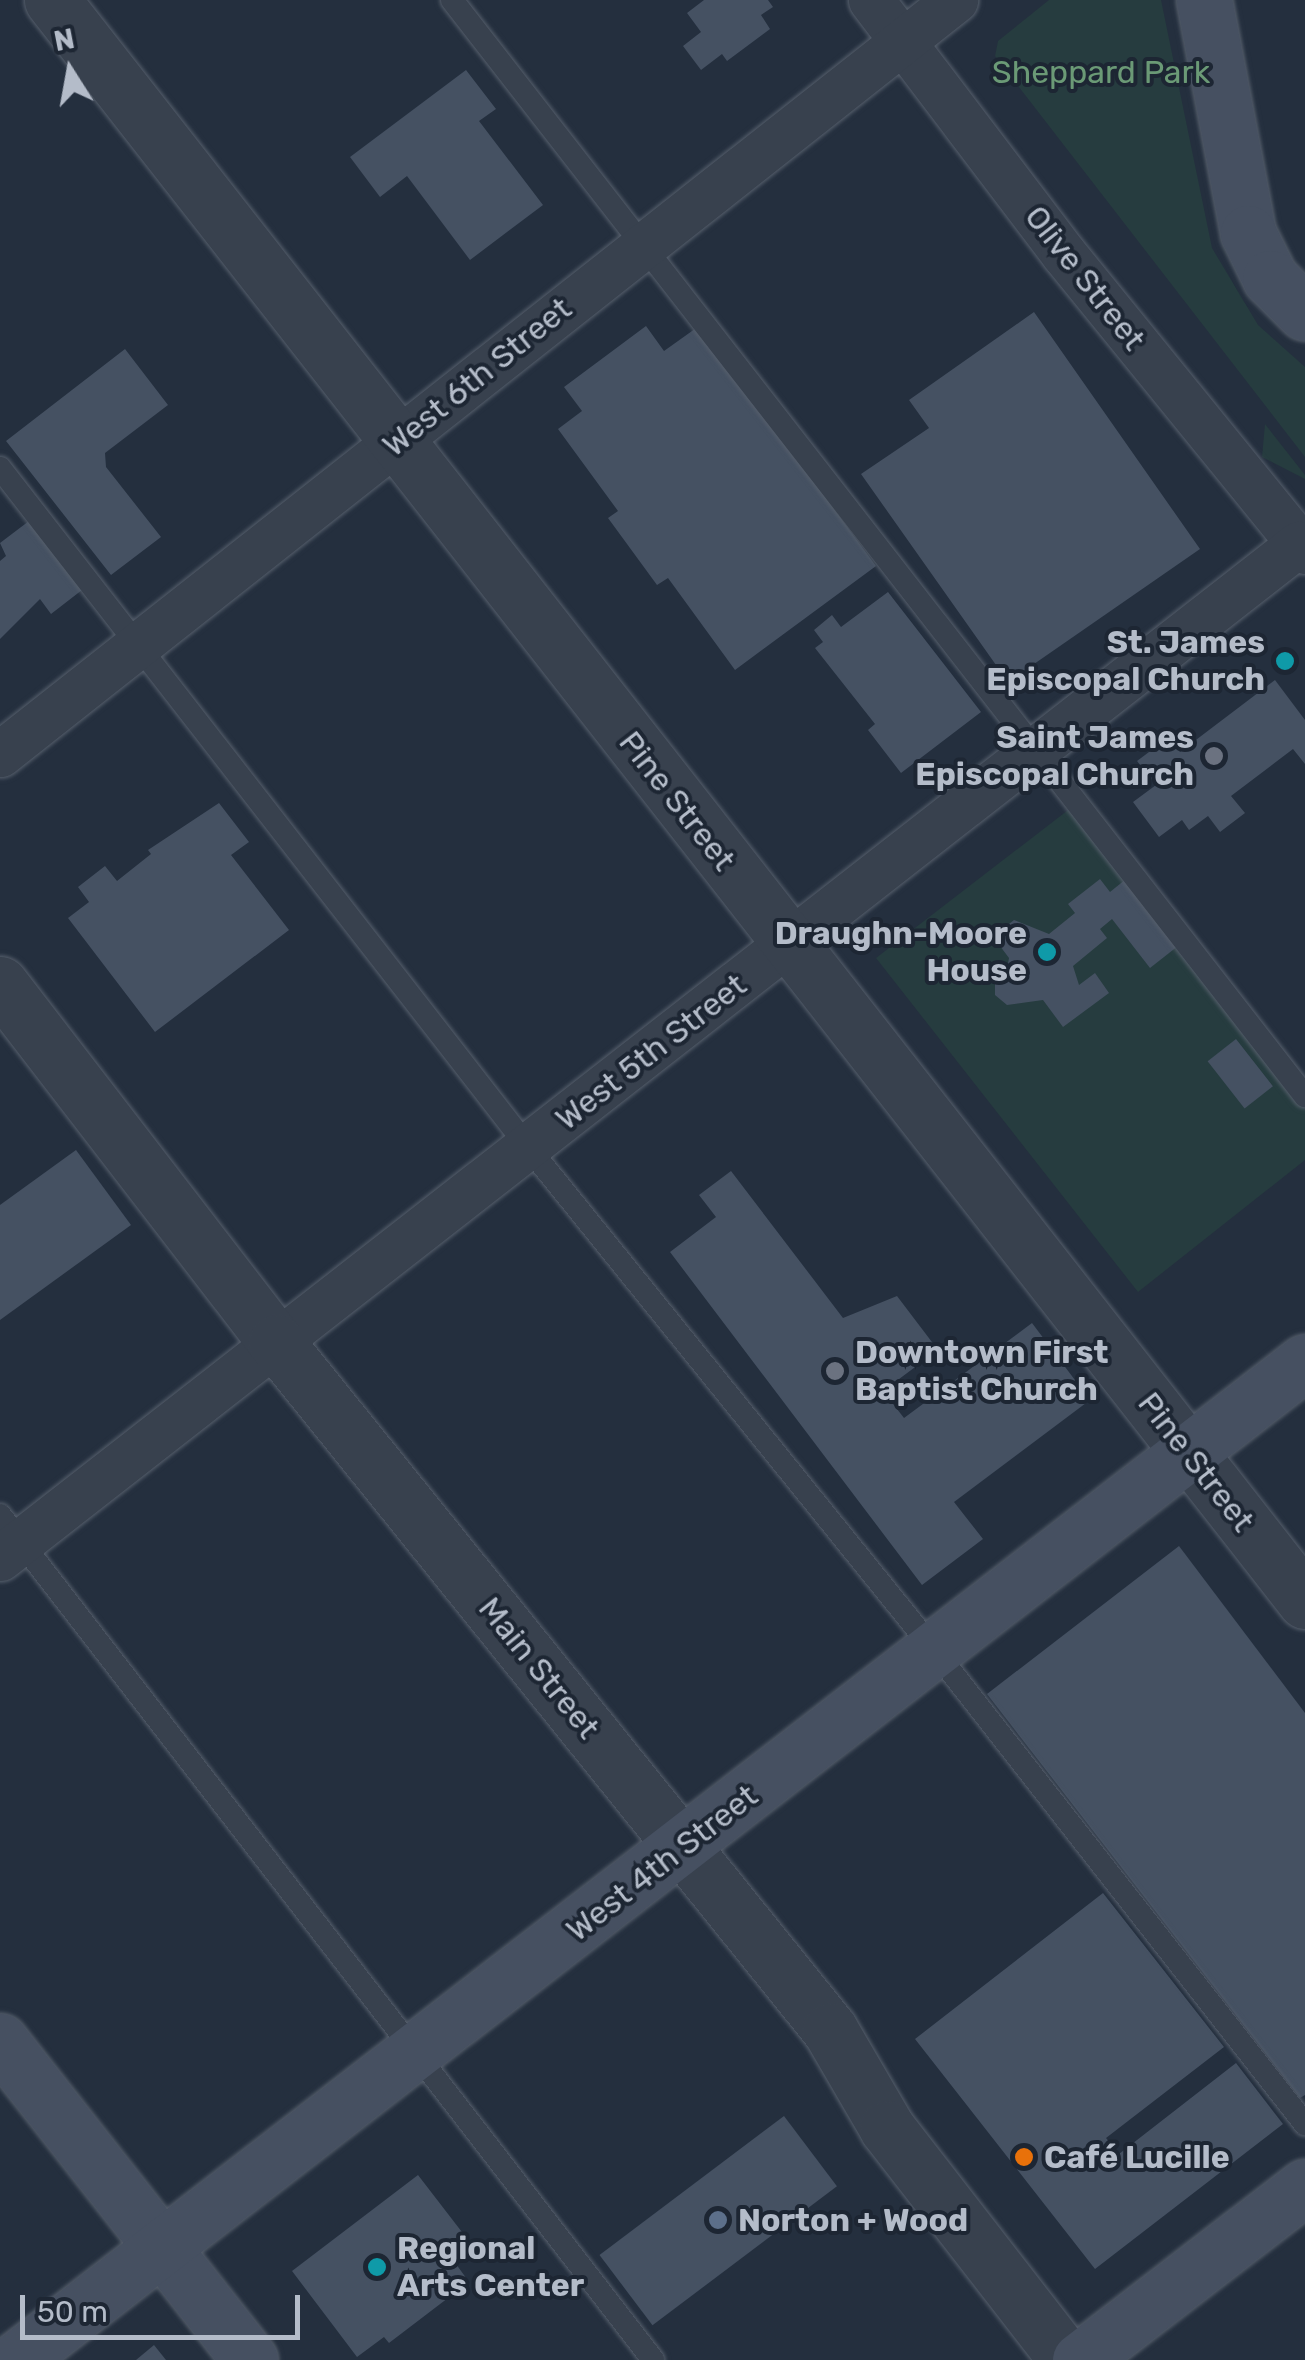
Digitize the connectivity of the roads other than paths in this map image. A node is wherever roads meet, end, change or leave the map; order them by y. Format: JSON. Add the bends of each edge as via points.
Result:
{"nodes":[{"id":1,"x":52,"y":0,"type":"edge"},
{"id":2,"x":452,"y":0,"type":"edge"},
{"id":3,"x":872,"y":0,"type":"edge"},
{"id":4,"x":954,"y":0,"type":"edge"},
{"id":5,"x":1204,"y":0,"type":"edge"},
{"id":6,"x":904,"y":42,"type":"junction"},
{"id":7,"x":642,"y":244,"type":"junction"},
{"id":8,"x":1305,"y":313,"type":"edge"},
{"id":9,"x":397,"y":442,"type":"junction"},
{"id":10,"x":0,"y":468,"type":"edge"},
{"id":11,"x":1302,"y":548,"type":"edge"},
{"id":12,"x":138,"y":644,"type":"junction"},
{"id":13,"x":1034,"y":748,"type":"junction"},
{"id":14,"x":0,"y":754,"type":"edge"},
{"id":15,"x":789,"y":945,"type":"junction"},
{"id":16,"x":0,"y":984,"type":"edge"},
{"id":17,"x":1305,"y":1096,"type":"edge"},
{"id":18,"x":528,"y":1146,"type":"junction"},
{"id":19,"x":276,"y":1342,"type":"junction"},
{"id":20,"x":1305,"y":1362,"type":"edge"},
{"id":21,"x":1188,"y":1452,"type":"junction"},
{"id":22,"x":7,"y":1538,"type":"edge"},
{"id":23,"x":1305,"y":1601,"type":"edge"},
{"id":24,"x":936,"y":1651,"type":"junction"},
{"id":25,"x":682,"y":1848,"type":"junction"},
{"id":26,"x":0,"y":2041,"type":"edge"},
{"id":27,"x":415,"y":2051,"type":"junction"},
{"id":28,"x":1305,"y":2124,"type":"edge"},
{"id":29,"x":1305,"y":2187,"type":"edge"},
{"id":30,"x":161,"y":2246,"type":"junction"},
{"id":31,"x":16,"y":2360,"type":"edge"},
{"id":32,"x":250,"y":2360,"type":"edge"},
{"id":33,"x":653,"y":2360,"type":"edge"},
{"id":34,"x":1067,"y":2360,"type":"edge"},
{"id":35,"x":1080,"y":2360,"type":"edge"}],
"edges":[{"from":1,"to":9,"type":"street","name":"Pine Street"},
{"from":2,"to":7,"type":"lane"},
{"from":3,"to":6,"type":"street","name":"Olive Street"},
{"from":4,"to":6,"type":"street","name":"West 6th Street"},
{"from":5,"to":8,"type":"main road","via":[[1248,233],[1270,278]]},
{"from":6,"to":7,"type":"street","name":"West 6th Street"},
{"from":6,"to":11,"type":"street","name":"Olive Street","via":[[1063,253]]},
{"from":7,"to":9,"type":"street","name":"West 6th Street"},
{"from":7,"to":13,"type":"lane"},
{"from":9,"to":12,"type":"street","name":"West 6th Street"},
{"from":9,"to":15,"type":"street","name":"Pine Street"},
{"from":10,"to":12,"type":"lane"},
{"from":11,"to":13,"type":"street","name":"West 5th Street"},
{"from":12,"to":14,"type":"street","name":"West 6th Street"},
{"from":12,"to":18,"type":"lane"},
{"from":13,"to":15,"type":"street","name":"West 5th Street"},
{"from":13,"to":17,"type":"lane"},
{"from":15,"to":18,"type":"street","name":"West 5th Street"},
{"from":15,"to":21,"type":"street","name":"Pine Street"},
{"from":16,"to":19,"type":"street","name":"Main Street"},
{"from":18,"to":19,"type":"street","name":"West 5th Street"},
{"from":18,"to":24,"type":"lane"},
{"from":19,"to":22,"type":"street","name":"West 5th Street"},
{"from":19,"to":25,"type":"street","name":"Main Street"},
{"from":20,"to":21,"type":"main road","name":"West 4th Street"},
{"from":21,"to":23,"type":"street","name":"Pine Street"},
{"from":21,"to":24,"type":"main road","name":"West 4th Street"},
{"from":22,"to":27,"type":"lane"},
{"from":24,"to":25,"type":"main road","name":"West 4th Street"},
{"from":24,"to":28,"type":"lane"},
{"from":25,"to":27,"type":"main road","name":"West 4th Street"},
{"from":25,"to":34,"type":"street","name":"Main Street","via":[[830,2030],[888,2128]]},
{"from":26,"to":30,"type":"main road"},
{"from":27,"to":30,"type":"main road","name":"West 4th Street"},
{"from":27,"to":33,"type":"lane"},
{"from":29,"to":35,"type":"main road"},
{"from":30,"to":31,"type":"main road","name":"West 4th Street"},
{"from":30,"to":32,"type":"main road"}]}
